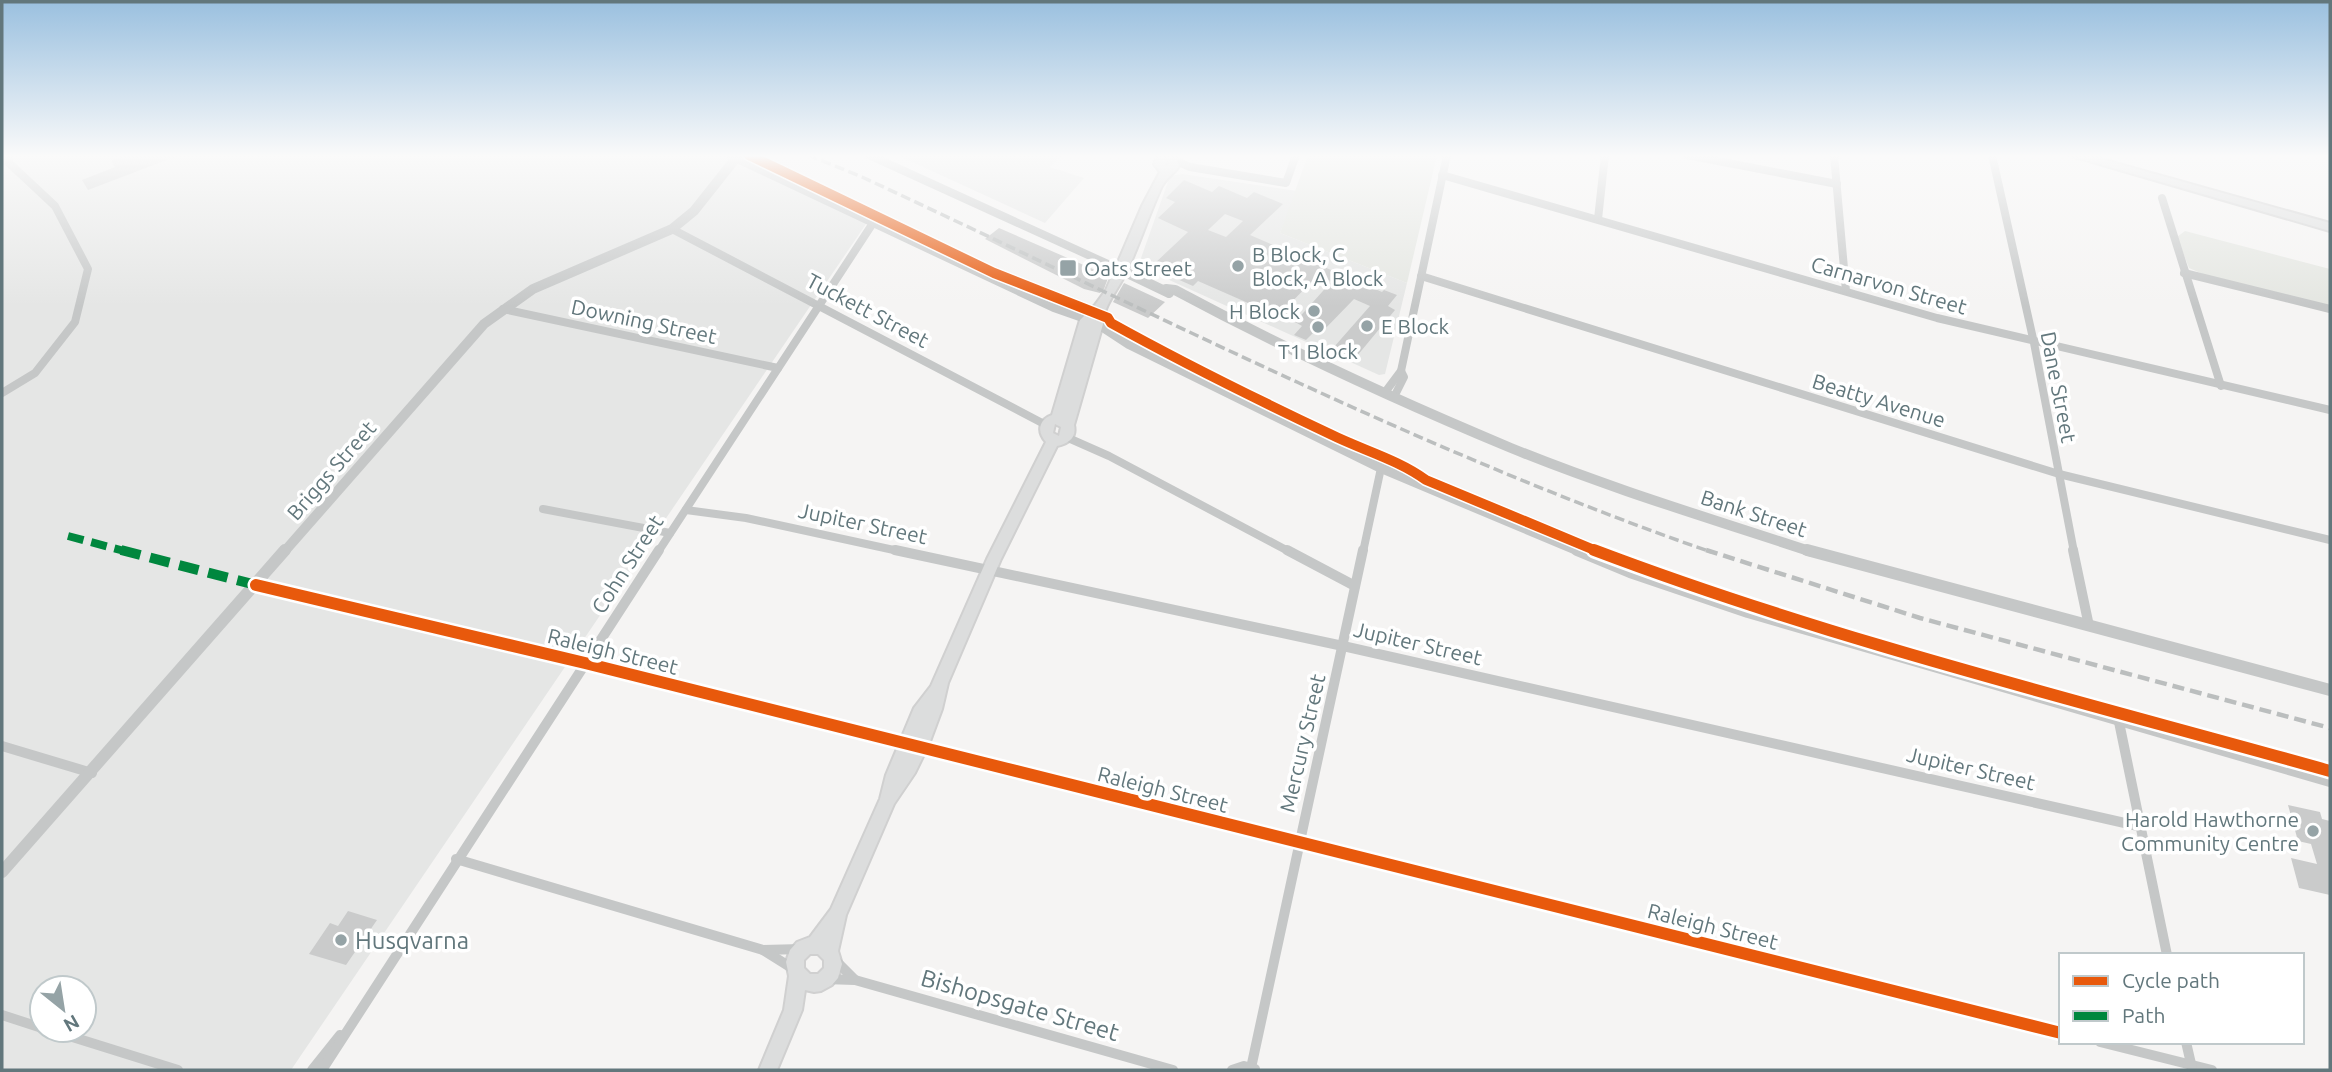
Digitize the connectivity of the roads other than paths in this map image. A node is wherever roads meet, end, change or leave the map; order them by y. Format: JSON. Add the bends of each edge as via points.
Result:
{"nodes":[{"id":1,"x":54,"y":205,"type":"edge"},
{"id":2,"x":698,"y":205,"type":"edge"},
{"id":3,"x":835,"y":205,"type":"edge"},
{"id":4,"x":981,"y":205,"type":"edge"},
{"id":5,"x":1148,"y":205,"type":"edge"},
{"id":6,"x":1436,"y":205,"type":"edge"},
{"id":7,"x":1548,"y":205,"type":"edge"},
{"id":8,"x":1600,"y":205,"type":"edge"},
{"id":9,"x":1839,"y":205,"type":"edge"},
{"id":10,"x":2003,"y":205,"type":"edge"},
{"id":11,"x":2164,"y":205,"type":"edge"},
{"id":12,"x":2252,"y":205,"type":"edge"},
{"id":13,"x":2270,"y":205,"type":"edge"},
{"id":14,"x":1598,"y":219,"type":"junction"},
{"id":15,"x":2330,"y":222,"type":"edge"},
{"id":16,"x":873,"y":223,"type":"junction"},
{"id":17,"x":2330,"y":227,"type":"edge"},
{"id":18,"x":672,"y":229,"type":"junction"},
{"id":19,"x":1121,"y":270,"type":"junction"},
{"id":20,"x":2185,"y":273,"type":"junction"},
{"id":21,"x":1421,"y":276,"type":"junction"},
{"id":22,"x":1846,"y":291,"type":"junction"},
{"id":23,"x":819,"y":304,"type":"junction"},
{"id":24,"x":503,"y":309,"type":"junction"},
{"id":25,"x":2330,"y":309,"type":"edge"},
{"id":26,"x":845,"y":317,"type":"joint"},
{"id":27,"x":1091,"y":323,"type":"junction"},
{"id":28,"x":2034,"y":343,"type":"junction"},
{"id":29,"x":778,"y":368,"type":"junction"},
{"id":30,"x":1401,"y":372,"type":"joint"},
{"id":31,"x":2221,"y":386,"type":"junction"},
{"id":32,"x":2,"y":393,"type":"edge"},
{"id":33,"x":1390,"y":393,"type":"junction"},
{"id":34,"x":2330,"y":410,"type":"edge"},
{"id":35,"x":1058,"y":429,"type":"junction"},
{"id":36,"x":1381,"y":468,"type":"junction"},
{"id":37,"x":2059,"y":474,"type":"junction"},
{"id":38,"x":543,"y":509,"type":"dead end"},
{"id":39,"x":686,"y":510,"type":"junction"},
{"id":40,"x":670,"y":533,"type":"junction"},
{"id":41,"x":2330,"y":540,"type":"edge"},
{"id":42,"x":990,"y":570,"type":"junction"},
{"id":43,"x":256,"y":584,"type":"junction"},
{"id":44,"x":1356,"y":586,"type":"junction"},
{"id":45,"x":2090,"y":626,"type":"junction"},
{"id":46,"x":1343,"y":646,"type":"junction"},
{"id":47,"x":585,"y":663,"type":"junction"},
{"id":48,"x":2330,"y":690,"type":"edge"},
{"id":49,"x":2119,"y":722,"type":"junction"},
{"id":50,"x":2,"y":746,"type":"edge"},
{"id":51,"x":912,"y":746,"type":"junction"},
{"id":52,"x":92,"y":773,"type":"junction"},
{"id":53,"x":2330,"y":780,"type":"edge"},
{"id":54,"x":2138,"y":826,"type":"junction"},
{"id":55,"x":1300,"y":843,"type":"junction"},
{"id":56,"x":456,"y":859,"type":"junction"},
{"id":57,"x":2,"y":872,"type":"edge"},
{"id":58,"x":763,"y":950,"type":"junction"},
{"id":59,"x":820,"y":950,"type":"junction"},
{"id":60,"x":2167,"y":953,"type":"edge"},
{"id":61,"x":796,"y":974,"type":"junction"},
{"id":62,"x":855,"y":980,"type":"junction"},
{"id":63,"x":820,"y":981,"type":"junction"},
{"id":64,"x":793,"y":1010,"type":"junction"},
{"id":65,"x":2,"y":1015,"type":"edge"},
{"id":66,"x":28,"y":1023,"type":"edge"},
{"id":67,"x":344,"y":1032,"type":"junction"},
{"id":68,"x":2059,"y":1032,"type":"edge"},
{"id":69,"x":95,"y":1044,"type":"edge"},
{"id":70,"x":2106,"y":1044,"type":"edge"},
{"id":71,"x":2186,"y":1044,"type":"edge"},
{"id":72,"x":2192,"y":1068,"type":"edge"},
{"id":73,"x":1254,"y":1069,"type":"edge"},
{"id":74,"x":178,"y":1070,"type":"edge"},
{"id":75,"x":312,"y":1070,"type":"edge"},
{"id":76,"x":322,"y":1070,"type":"edge"},
{"id":77,"x":768,"y":1070,"type":"edge"},
{"id":78,"x":1173,"y":1070,"type":"edge"},
{"id":79,"x":1233,"y":1070,"type":"edge"},
{"id":80,"x":2212,"y":1070,"type":"edge"}],
"edges":[{"from":1,"to":32,"type":"street","via":[[88,269],[75,322],[35,373]]},
{"from":2,"to":18,"type":"street","name":"Briggs Street"},
{"from":3,"to":16,"type":"street"},
{"from":4,"to":19,"type":"street","name":"Bank Street"},
{"from":5,"to":19,"type":"main road"},
{"from":6,"to":21,"type":"street"},
{"from":7,"to":14,"type":"street","name":"Carnarvon Street"},
{"from":8,"to":14,"type":"street"},
{"from":9,"to":22,"type":"street"},
{"from":10,"to":28,"type":"street","name":"Dane Street"},
{"from":11,"to":20,"type":"street"},
{"from":12,"to":17,"type":"main road"},
{"from":13,"to":15,"type":"main road"},
{"from":14,"to":22,"type":"street","name":"Carnarvon Street"},
{"from":16,"to":23,"type":"street","name":"Cohn Street"},
{"from":16,"to":27,"type":"street"},
{"from":18,"to":23,"type":"street","name":"Tuckett Street"},
{"from":18,"to":24,"type":"street","name":"Briggs Street","via":[[533,289]]},
{"from":19,"to":27,"type":"main road"},
{"from":19,"to":33,"type":"street","name":"Bank Street"},
{"from":20,"to":25,"type":"street"},
{"from":20,"to":31,"type":"street"},
{"from":21,"to":30,"type":"street"},
{"from":21,"to":37,"type":"street","name":"Beatty Avenue"},
{"from":22,"to":28,"type":"street","name":"Carnarvon Street"},
{"from":23,"to":26,"type":"street","name":"Tuckett Street"},
{"from":23,"to":29,"type":"street","name":"Cohn Street"},
{"from":24,"to":29,"type":"street","name":"Downing Street"},
{"from":24,"to":43,"type":"street","name":"Briggs Street","via":[[484,324]]},
{"from":26,"to":35,"type":"street","name":"Tuckett Street"},
{"from":27,"to":35,"type":"main road"},
{"from":27,"to":36,"type":"street"},
{"from":28,"to":31,"type":"street","name":"Carnarvon Street"},
{"from":28,"to":37,"type":"street","name":"Dane Street"},
{"from":29,"to":39,"type":"street","name":"Cohn Street"},
{"from":30,"to":33,"type":"street","via":[[1404,377]]},
{"from":31,"to":34,"type":"street","name":"Carnarvon Street"},
{"from":33,"to":45,"type":"street","name":"Bank Street","via":[[1512,448],[1672,507],[1835,559]]},
{"from":35,"to":42,"type":"main road"},
{"from":35,"to":44,"type":"street","name":"Tuckett Street"},
{"from":36,"to":44,"type":"street","name":"Mercury Street"},
{"from":36,"to":49,"type":"street","via":[[1748,612]]},
{"from":37,"to":41,"type":"street","name":"Beatty Avenue"},
{"from":37,"to":45,"type":"street","name":"Dane Street"},
{"from":38,"to":40,"type":"street"},
{"from":39,"to":40,"type":"street","name":"Cohn Street"},
{"from":39,"to":42,"type":"street","name":"Jupiter Street"},
{"from":40,"to":47,"type":"street","name":"Cohn Street"},
{"from":42,"to":46,"type":"street","name":"Jupiter Street"},
{"from":42,"to":51,"type":"main road","via":[[939,687],[934,709]]},
{"from":43,"to":47,"type":"street","name":"Raleigh Street"},
{"from":43,"to":52,"type":"street","name":"Briggs Street"},
{"from":44,"to":46,"type":"street","name":"Mercury Street"},
{"from":45,"to":48,"type":"street","name":"Bank Street"},
{"from":46,"to":54,"type":"street","name":"Jupiter Street"},
{"from":46,"to":55,"type":"street","name":"Mercury Street"},
{"from":47,"to":51,"type":"street","name":"Raleigh Street"},
{"from":47,"to":56,"type":"street","name":"Cohn Street"},
{"from":49,"to":53,"type":"street"},
{"from":49,"to":54,"type":"street"},
{"from":50,"to":52,"type":"street"},
{"from":51,"to":55,"type":"street","name":"Raleigh Street"},
{"from":51,"to":59,"type":"main road","via":[[902,782],[888,799]]},
{"from":52,"to":57,"type":"street","name":"Briggs Street"},
{"from":54,"to":60,"type":"street"},
{"from":55,"to":68,"type":"street","name":"Raleigh Street"},
{"from":55,"to":73,"type":"street","name":"Mercury Street"},
{"from":56,"to":58,"type":"street"},
{"from":56,"to":67,"type":"street","name":"Cohn Street"},
{"from":58,"to":59,"type":"street"},
{"from":58,"to":61,"type":"street"},
{"from":59,"to":61,"type":"main road","via":[[796,960]]},
{"from":59,"to":62,"type":"street","name":"Bishopsgate Street"},
{"from":59,"to":63,"type":"main road","via":[[831,970]]},
{"from":61,"to":63,"type":"main road","via":[[805,982]]},
{"from":61,"to":64,"type":"main road"},
{"from":62,"to":63,"type":"street","name":"Bishopsgate Street"},
{"from":62,"to":78,"type":"street","name":"Bishopsgate Street"},
{"from":63,"to":64,"type":"main road"},
{"from":64,"to":77,"type":"main road"},
{"from":65,"to":66,"type":"street"},
{"from":67,"to":75,"type":"street","name":"Cohn Street","via":[[330,1043]]},
{"from":67,"to":76,"type":"street","name":"Cohn Street"},
{"from":69,"to":74,"type":"street"},
{"from":70,"to":72,"type":"street"},
{"from":71,"to":72,"type":"street"},
{"from":72,"to":80,"type":"street"},
{"from":73,"to":79,"type":"street"}]}
